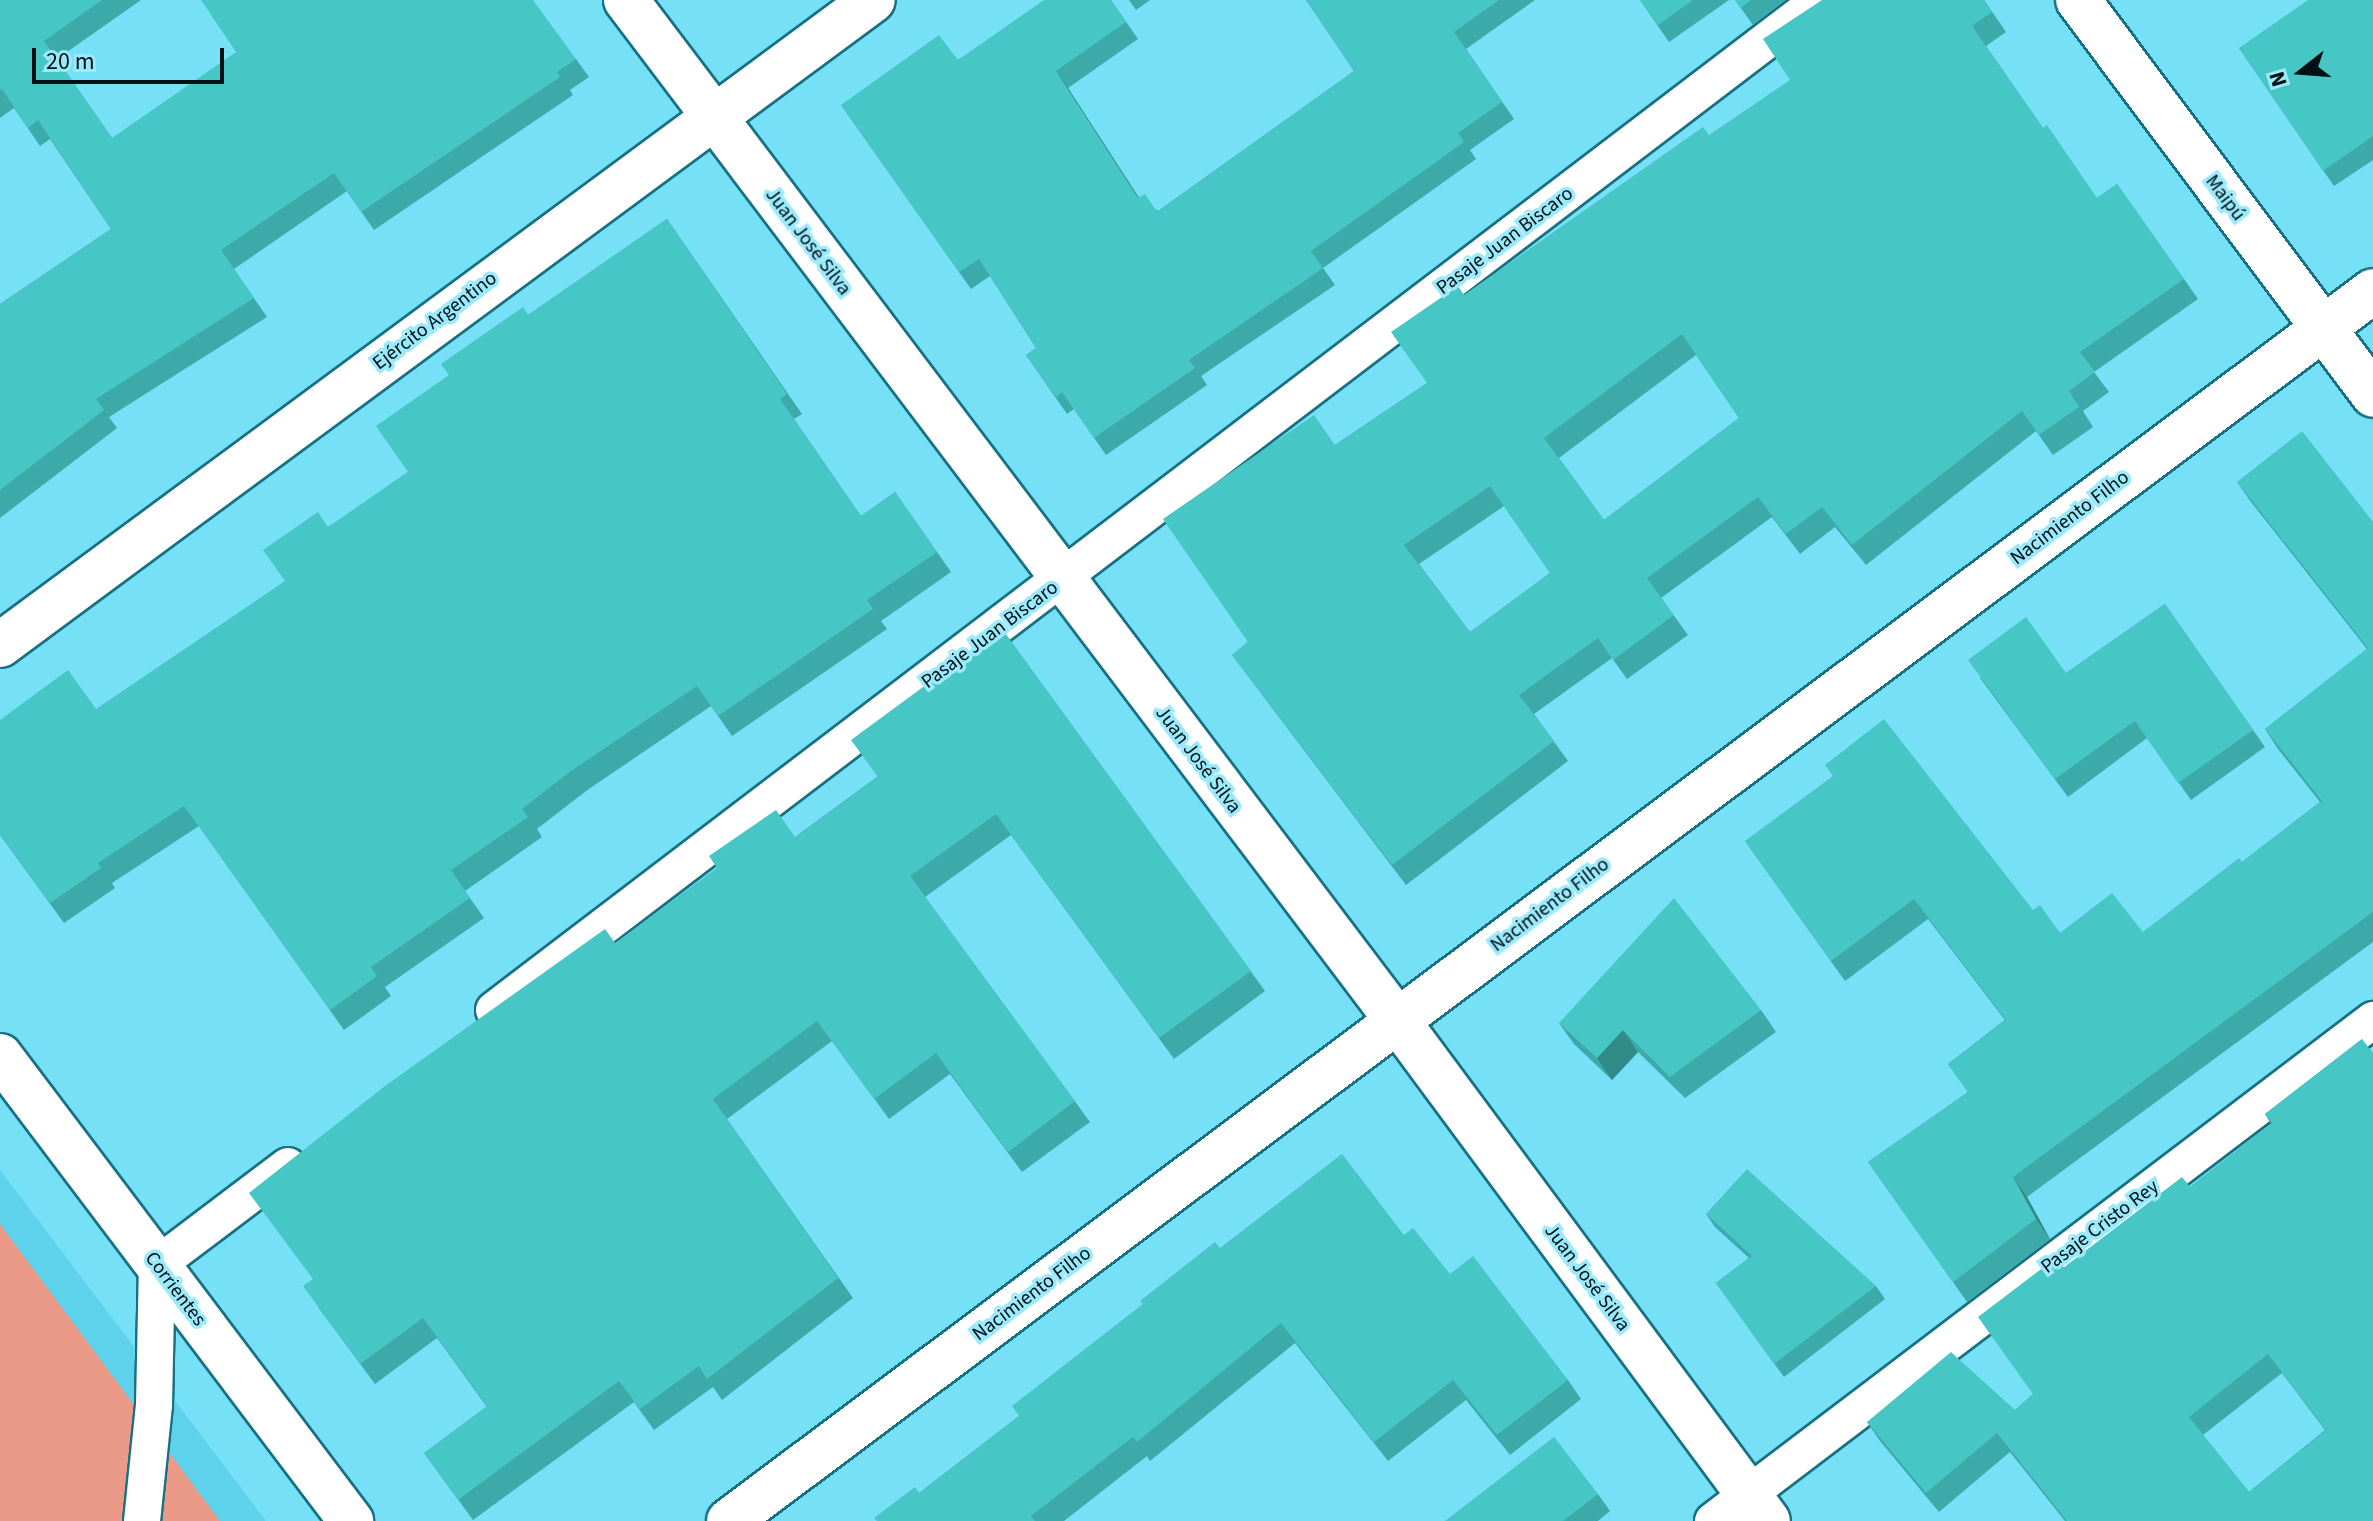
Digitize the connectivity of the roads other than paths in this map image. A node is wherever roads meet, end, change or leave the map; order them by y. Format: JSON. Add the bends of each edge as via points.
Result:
{"nodes":[{"id":1,"x":626,"y":0,"type":"edge"},
{"id":2,"x":873,"y":0,"type":"edge"},
{"id":3,"x":1820,"y":0,"type":"edge"},
{"id":4,"x":2078,"y":0,"type":"edge"},
{"id":5,"x":712,"y":115,"type":"junction"},
{"id":6,"x":2373,"y":291,"type":"edge"},
{"id":7,"x":2323,"y":329,"type":"junction"},
{"id":8,"x":2373,"y":395,"type":"edge"},
{"id":9,"x":1062,"y":580,"type":"junction"},
{"id":10,"x":0,"y":645,"type":"edge"},
{"id":11,"x":1397,"y":1020,"type":"junction"},
{"id":12,"x":2373,"y":1020,"type":"edge"},
{"id":13,"x":463,"y":1034,"type":"edge"},
{"id":14,"x":0,"y":1056,"type":"edge"},
{"id":15,"x":310,"y":1149,"type":"edge"},
{"id":16,"x":157,"y":1265,"type":"junction"},
{"id":17,"x":1758,"y":1508,"type":"edge"},
{"id":18,"x":142,"y":1521,"type":"edge"},
{"id":19,"x":351,"y":1521,"type":"edge"},
{"id":20,"x":729,"y":1521,"type":"edge"},
{"id":21,"x":1713,"y":1521,"type":"edge"}],
"edges":[{"from":1,"to":5,"type":"street","name":"Juan José Silva"},
{"from":2,"to":5,"type":"street","name":"Ejército Argentino"},
{"from":3,"to":9,"type":"lane","name":"Pasaje Juan Biscaro"},
{"from":4,"to":7,"type":"street","name":"Maipú"},
{"from":5,"to":9,"type":"street","name":"Juan José Silva"},
{"from":5,"to":10,"type":"street","name":"Ejército Argentino"},
{"from":6,"to":7,"type":"street","name":"Nacimiento Filho"},
{"from":7,"to":8,"type":"street","name":"Maipú"},
{"from":7,"to":11,"type":"street","name":"Nacimiento Filho"},
{"from":9,"to":11,"type":"street","name":"Juan José Silva"},
{"from":9,"to":13,"type":"lane","name":"Pasaje Juan Biscaro"},
{"from":11,"to":17,"type":"street","name":"Juan José Silva"},
{"from":11,"to":20,"type":"street","name":"Nacimiento Filho"},
{"from":12,"to":17,"type":"lane","name":"Pasaje Cristo Rey"},
{"from":14,"to":16,"type":"street","name":"Corrientes"},
{"from":15,"to":16,"type":"lane"},
{"from":16,"to":18,"type":"lane","via":[[154,1405]]},
{"from":16,"to":19,"type":"street","name":"Corrientes"},
{"from":17,"to":21,"type":"lane","name":"Pasaje Cristo Rey"}]}
